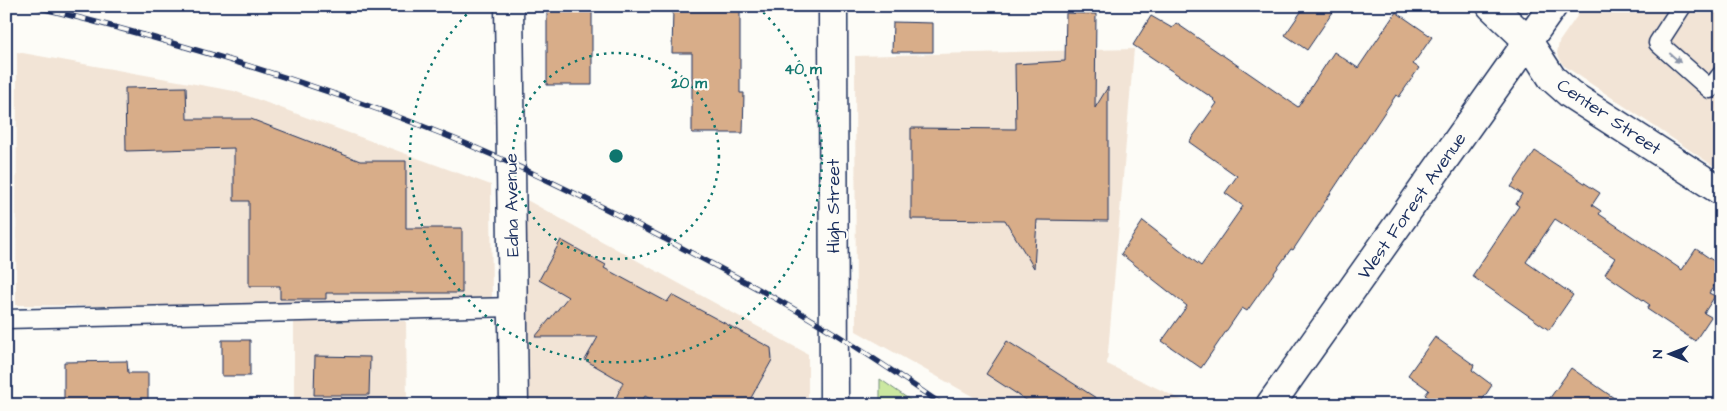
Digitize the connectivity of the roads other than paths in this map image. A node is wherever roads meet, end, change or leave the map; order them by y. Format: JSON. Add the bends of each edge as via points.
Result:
{"nodes":[{"id":1,"x":509,"y":6,"type":"edge"},
{"id":2,"x":833,"y":6,"type":"edge"},
{"id":3,"x":1491,"y":6,"type":"edge"},
{"id":4,"x":1553,"y":6,"type":"edge"},
{"id":5,"x":1682,"y":6,"type":"edge"},
{"id":6,"x":1528,"y":41,"type":"junction"},
{"id":7,"x":1717,"y":87,"type":"edge"},
{"id":8,"x":1721,"y":191,"type":"edge"},
{"id":9,"x":514,"y":307,"type":"junction"},
{"id":10,"x":6,"y":319,"type":"edge"},
{"id":11,"x":514,"y":405,"type":"edge"},
{"id":12,"x":834,"y":405,"type":"edge"},
{"id":13,"x":1270,"y":405,"type":"edge"}],
"edges":[{"from":1,"to":9,"type":"street","name":"Edna Avenue"},
{"from":2,"to":12,"type":"street","name":"High Street"},
{"from":3,"to":6,"type":"street","name":"Center Street"},
{"from":4,"to":6,"type":"street","name":"West Forest Avenue"},
{"from":5,"to":7,"type":"lane","one_way":true,"via":[[1658,42]]},
{"from":6,"to":8,"type":"street","name":"Center Street","via":[[1552,78],[1570,94]]},
{"from":6,"to":13,"type":"street","name":"West Forest Avenue"},
{"from":9,"to":10,"type":"lane"},
{"from":9,"to":11,"type":"street","name":"Edna Avenue"}]}
